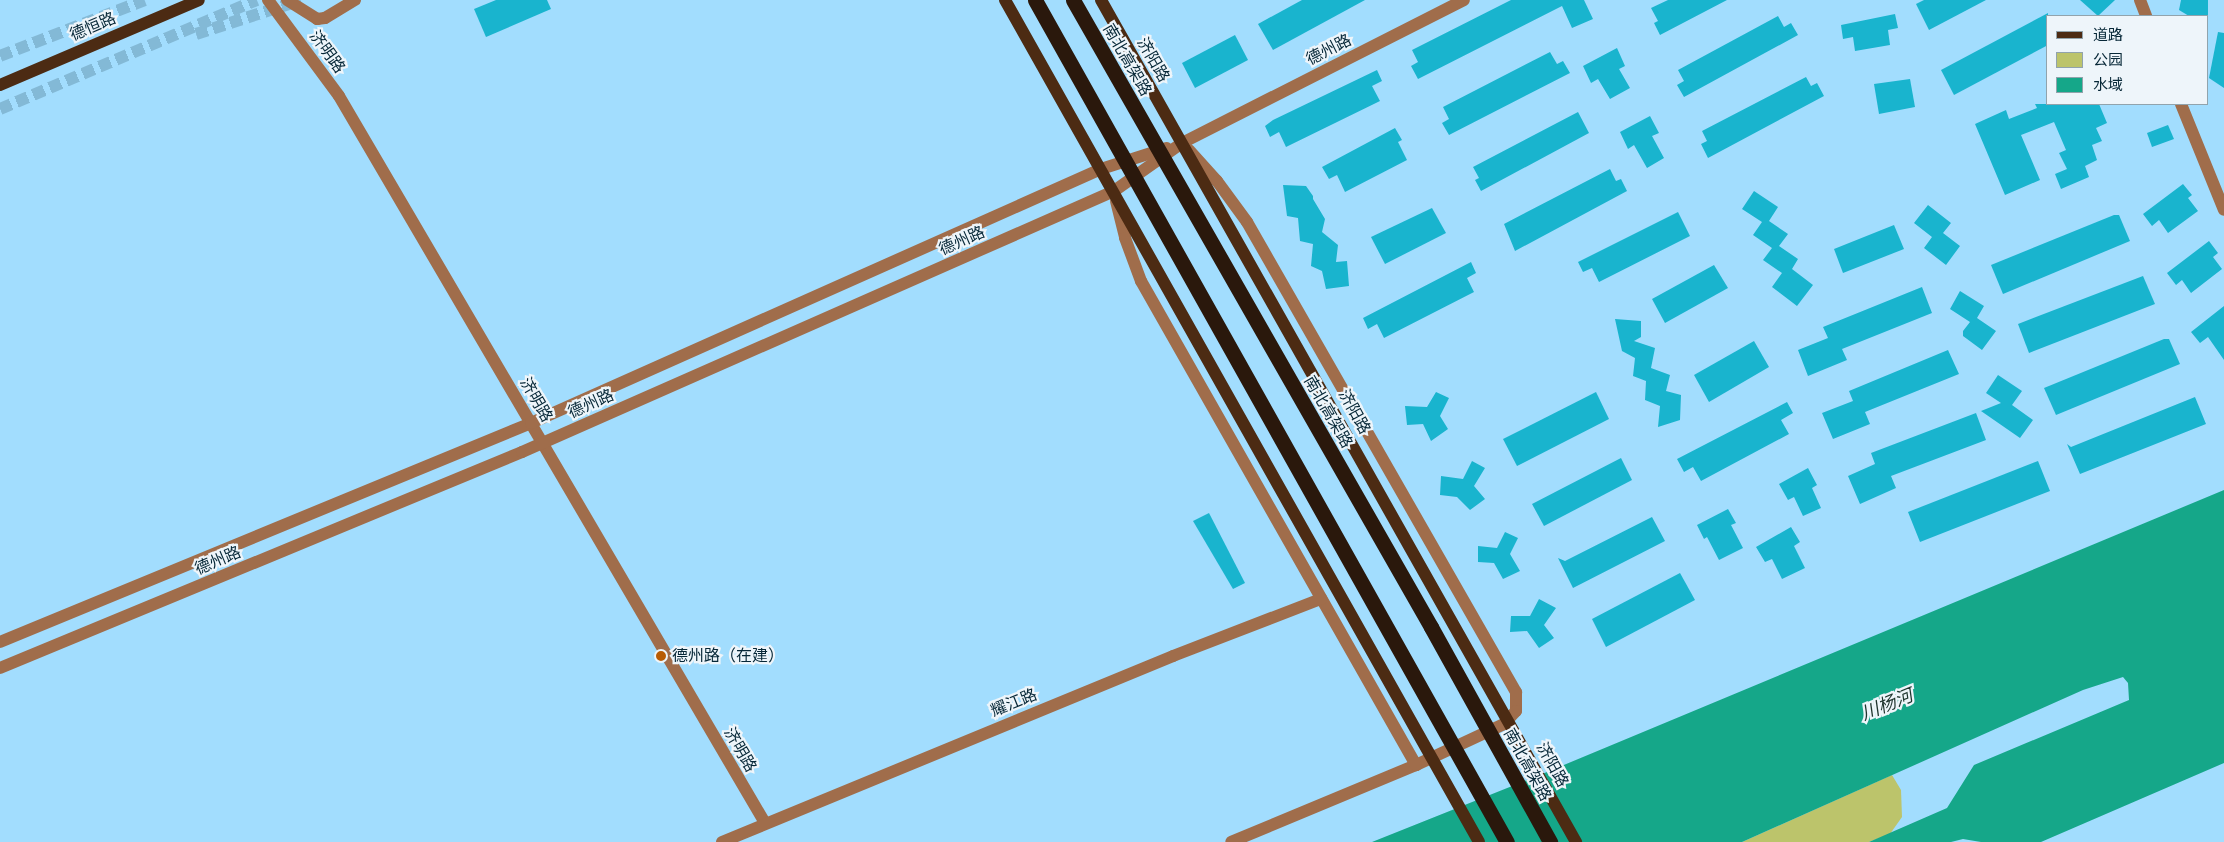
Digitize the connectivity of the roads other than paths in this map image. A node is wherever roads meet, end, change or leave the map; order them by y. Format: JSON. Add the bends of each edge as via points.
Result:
{"nodes":[{"id":1,"x":200,"y":0,"type":"edge"},
{"id":2,"x":268,"y":0,"type":"edge"},
{"id":3,"x":287,"y":0,"type":"edge"},
{"id":4,"x":355,"y":0,"type":"edge"},
{"id":5,"x":1005,"y":0,"type":"edge"},
{"id":6,"x":1035,"y":0,"type":"edge"},
{"id":7,"x":1073,"y":0,"type":"edge"},
{"id":8,"x":1100,"y":0,"type":"edge"},
{"id":9,"x":1464,"y":0,"type":"edge"},
{"id":10,"x":2140,"y":0,"type":"edge"},
{"id":11,"x":2146,"y":15,"type":"edge"},
{"id":12,"x":0,"y":85,"type":"edge"},
{"id":13,"x":2181,"y":105,"type":"edge"},
{"id":14,"x":1182,"y":143,"type":"junction"},
{"id":15,"x":1101,"y":169,"type":"junction"},
{"id":16,"x":1114,"y":191,"type":"junction"},
{"id":17,"x":2224,"y":210,"type":"edge"},
{"id":18,"x":531,"y":423,"type":"junction"},
{"id":19,"x":542,"y":443,"type":"junction"},
{"id":20,"x":1321,"y":599,"type":"junction"},
{"id":21,"x":0,"y":642,"type":"edge"},
{"id":22,"x":0,"y":668,"type":"edge"},
{"id":23,"x":1416,"y":765,"type":"junction"},
{"id":24,"x":765,"y":824,"type":"junction"},
{"id":25,"x":722,"y":842,"type":"edge"},
{"id":26,"x":1231,"y":842,"type":"edge"},
{"id":27,"x":1479,"y":842,"type":"edge"},
{"id":28,"x":1507,"y":842,"type":"edge"},
{"id":29,"x":1550,"y":842,"type":"edge"},
{"id":30,"x":1576,"y":842,"type":"edge"}],
"edges":[{"from":1,"to":12,"type":"main road","name":"德恒路"},
{"from":2,"to":18,"type":"street","name":"济明路","via":[[339,96]]},
{"from":3,"to":4,"type":"street","via":[[317,19]]},
{"from":5,"to":15,"type":"main road"},
{"from":6,"to":28,"type":"highway"},
{"from":7,"to":29,"type":"highway","name":"南北高架路"},
{"from":8,"to":14,"type":"main road","name":"济阳路"},
{"from":9,"to":14,"type":"street","name":"德州路"},
{"from":10,"to":11,"type":"street"},
{"from":13,"to":17,"type":"street"},
{"from":14,"to":15,"type":"street","name":"德州路"},
{"from":14,"to":16,"type":"street","name":"德州路"},
{"from":14,"to":23,"type":"street","via":[[1218,181],[1247,222],[1516,692],[1516,711],[1504,724]]},
{"from":14,"to":30,"type":"main road","name":"济阳路"},
{"from":15,"to":16,"type":"main road"},
{"from":15,"to":18,"type":"street","name":"德州路"},
{"from":16,"to":19,"type":"street","name":"德州路"},
{"from":16,"to":20,"type":"street","via":[[1125,238],[1141,281]]},
{"from":16,"to":27,"type":"main road"},
{"from":18,"to":19,"type":"street","name":"济明路"},
{"from":18,"to":21,"type":"street","name":"德州路"},
{"from":19,"to":22,"type":"street","name":"德州路"},
{"from":19,"to":24,"type":"street","name":"济明路"},
{"from":20,"to":23,"type":"street"},
{"from":20,"to":24,"type":"street","name":"耀江路","via":[[1173,656]]},
{"from":23,"to":26,"type":"street"},
{"from":24,"to":25,"type":"street","name":"耀江路"}]}
